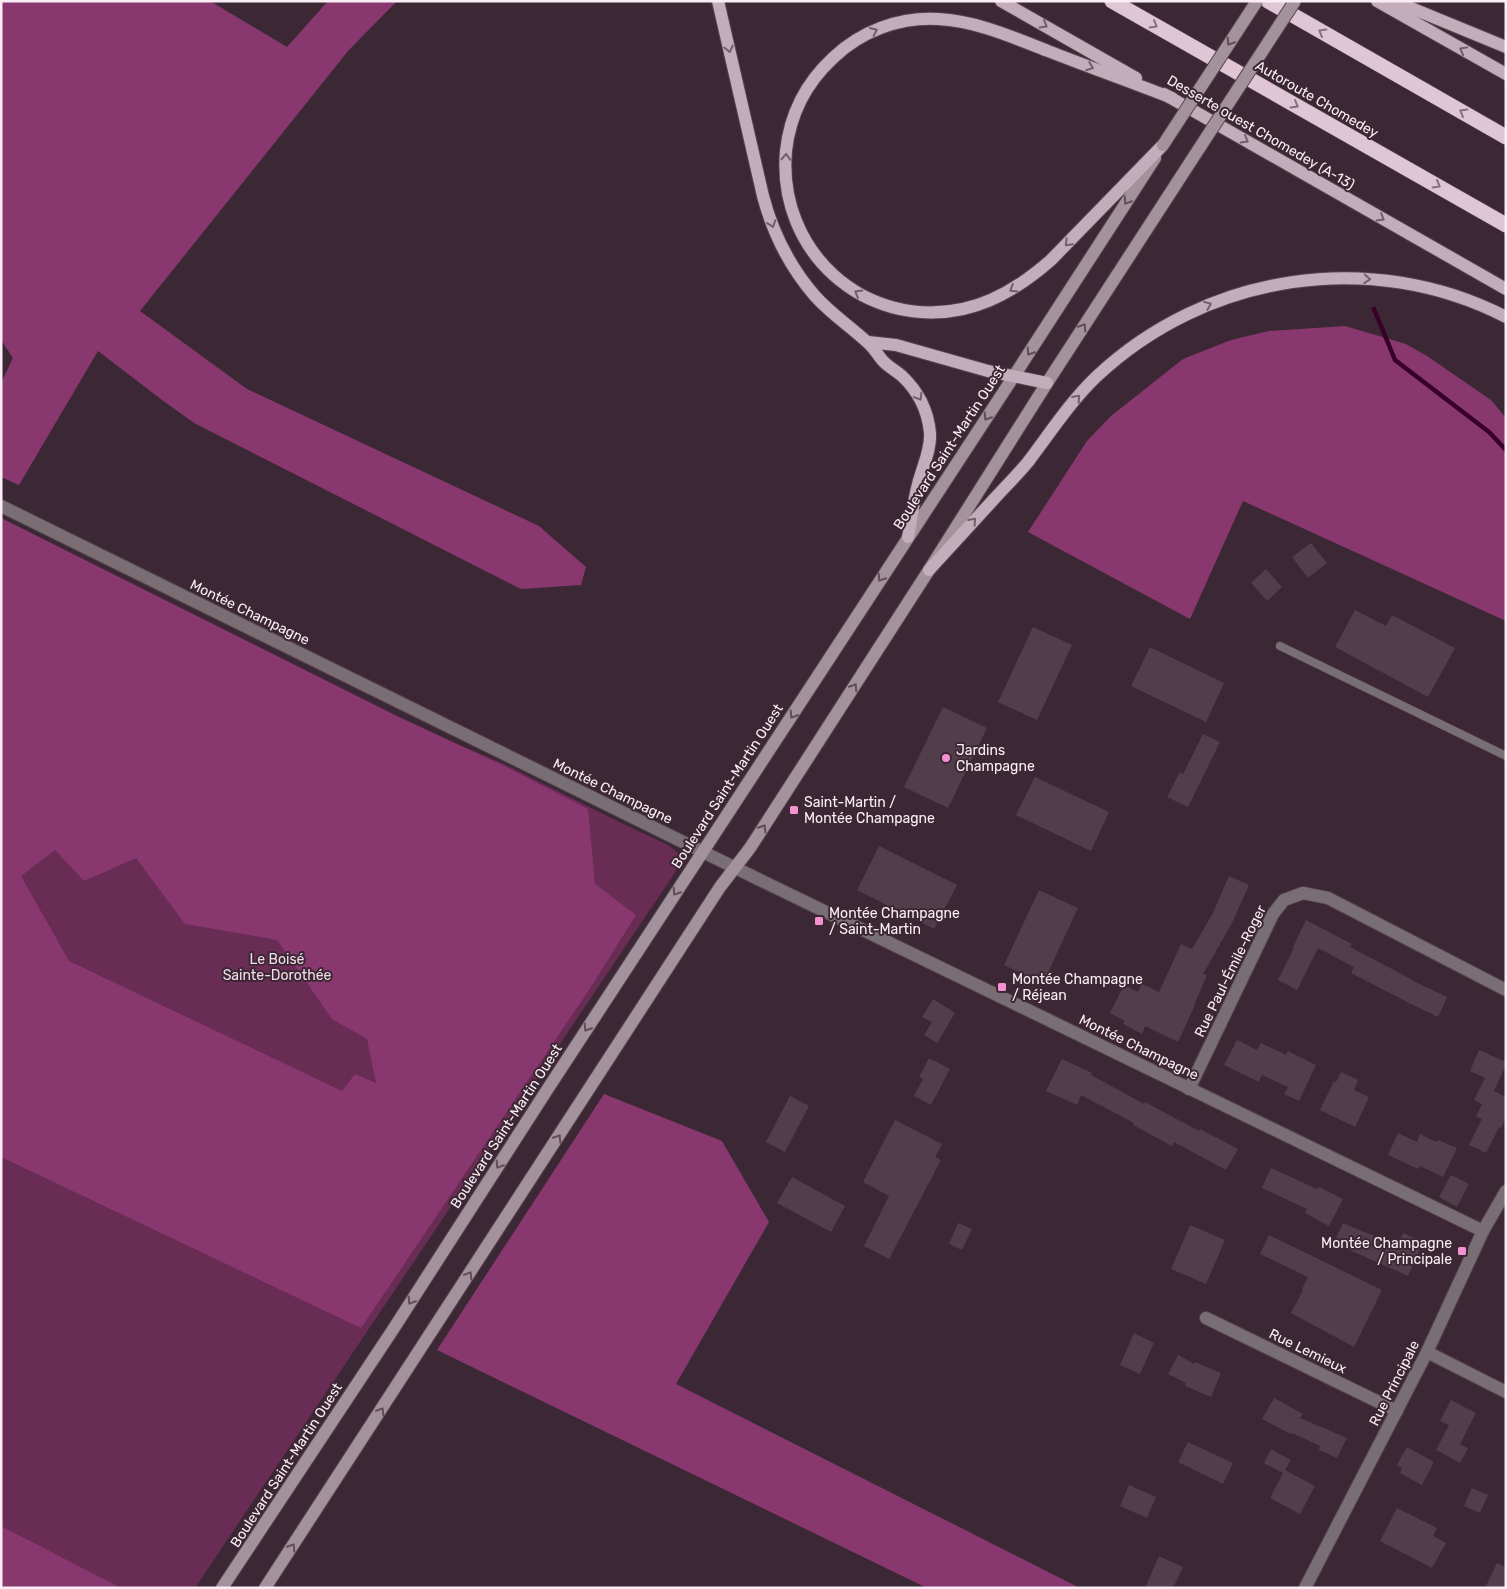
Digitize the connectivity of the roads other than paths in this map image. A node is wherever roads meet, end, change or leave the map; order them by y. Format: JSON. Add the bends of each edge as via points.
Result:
{"nodes":[{"id":1,"x":718,"y":1,"type":"edge"},
{"id":2,"x":1001,"y":1,"type":"edge"},
{"id":3,"x":1112,"y":1,"type":"edge"},
{"id":4,"x":1257,"y":1,"type":"edge"},
{"id":5,"x":1268,"y":1,"type":"edge"},
{"id":6,"x":1295,"y":1,"type":"edge"},
{"id":7,"x":1377,"y":1,"type":"edge"},
{"id":8,"x":1394,"y":1,"type":"edge"},
{"id":9,"x":1506,"y":47,"type":"edge"},
{"id":10,"x":1506,"y":74,"type":"edge"},
{"id":11,"x":1172,"y":98,"type":"junction"},
{"id":12,"x":1506,"y":137,"type":"edge"},
{"id":13,"x":1163,"y":145,"type":"junction"},
{"id":14,"x":1506,"y":225,"type":"edge"},
{"id":15,"x":1506,"y":289,"type":"edge"},
{"id":16,"x":1506,"y":317,"type":"edge"},
{"id":17,"x":868,"y":342,"type":"junction"},
{"id":18,"x":1014,"y":376,"type":"junction"},
{"id":19,"x":1047,"y":383,"type":"junction"},
{"id":20,"x":1,"y":506,"type":"edge"},
{"id":21,"x":908,"y":538,"type":"junction"},
{"id":22,"x":929,"y":570,"type":"junction"},
{"id":23,"x":1280,"y":646,"type":"dead end"},
{"id":24,"x":1506,"y":756,"type":"edge"},
{"id":25,"x":702,"y":851,"type":"junction"},
{"id":26,"x":735,"y":868,"type":"junction"},
{"id":27,"x":1506,"y":990,"type":"edge"},
{"id":28,"x":1189,"y":1088,"type":"junction"},
{"id":29,"x":1506,"y":1191,"type":"edge"},
{"id":30,"x":1484,"y":1231,"type":"junction"},
{"id":31,"x":1206,"y":1318,"type":"dead end"},
{"id":32,"x":1427,"y":1352,"type":"junction"},
{"id":33,"x":1506,"y":1392,"type":"edge"},
{"id":34,"x":1397,"y":1411,"type":"junction"},
{"id":35,"x":222,"y":1588,"type":"edge"},
{"id":36,"x":265,"y":1588,"type":"edge"},
{"id":37,"x":1305,"y":1588,"type":"edge"}],
"edges":[{"from":1,"to":17,"type":"main road","one_way":true,"via":[[763,196],[777,238],[791,265],[816,297]]},
{"from":2,"to":11,"type":"main road","name":"Desserte ouest Chomedey (A-13)","one_way":true},
{"from":3,"to":14,"type":"highway","name":"Autoroute Chomedey","one_way":true},
{"from":4,"to":13,"type":"main road","name":"Boulevard Saint-Martin Ouest","one_way":true,"bridge":true},
{"from":12,"to":5,"type":"highway","one_way":true},
{"from":19,"to":6,"type":"main road","one_way":true,"bridge":true},
{"from":10,"to":7,"type":"main road","one_way":true},
{"from":8,"to":9,"type":"main road"},
{"from":13,"to":11,"type":"main road","one_way":true,"via":[[1036,273],[989,301],[941,312],[887,306],[863,296],[839,280],[819,260],[801,233],[790,205],[785,176],[790,129],[808,85],[847,45],[895,23],[938,19],[972,24]]},
{"from":11,"to":15,"type":"main road","name":"Desserte ouest Chomedey (A-13)","one_way":true},
{"from":13,"to":18,"type":"main road","name":"Boulevard Saint-Martin Ouest","one_way":true},
{"from":22,"to":16,"type":"main road","one_way":true,"via":[[1027,462],[1065,411],[1097,376],[1140,342],[1198,309],[1279,284],[1350,278],[1440,290]]},
{"from":17,"to":18,"type":"main road","via":[[896,345]]},
{"from":17,"to":21,"type":"main road","one_way":true,"via":[[917,393],[928,418],[929,445]]},
{"from":18,"to":19,"type":"main road"},
{"from":18,"to":21,"type":"main road","name":"Boulevard Saint-Martin Ouest","one_way":true},
{"from":19,"to":22,"type":"main road"},
{"from":20,"to":25,"type":"street","name":"Montée Champagne"},
{"from":21,"to":25,"type":"main road","name":"Boulevard Saint-Martin Ouest","one_way":true},
{"from":26,"to":22,"type":"main road","one_way":true},
{"from":23,"to":24,"type":"lane"},
{"from":25,"to":26,"type":"street","name":"Montée Champagne"},
{"from":25,"to":35,"type":"main road","name":"Boulevard Saint-Martin Ouest","one_way":true},
{"from":26,"to":28,"type":"street","name":"Montée Champagne"},
{"from":36,"to":26,"type":"main road","one_way":true},
{"from":27,"to":28,"type":"street","name":"Rue Paul-Émile-Roger","via":[[1328,898],[1303,893],[1284,900],[1273,914]]},
{"from":28,"to":30,"type":"street","name":"Montée Champagne"},
{"from":29,"to":30,"type":"street","name":"Rue Principale"},
{"from":30,"to":32,"type":"street","name":"Rue Principale"},
{"from":31,"to":34,"type":"street","name":"Rue Lemieux"},
{"from":32,"to":33,"type":"street"},
{"from":32,"to":34,"type":"street","name":"Rue Principale"},
{"from":34,"to":37,"type":"street","name":"Rue Principale"}]}
